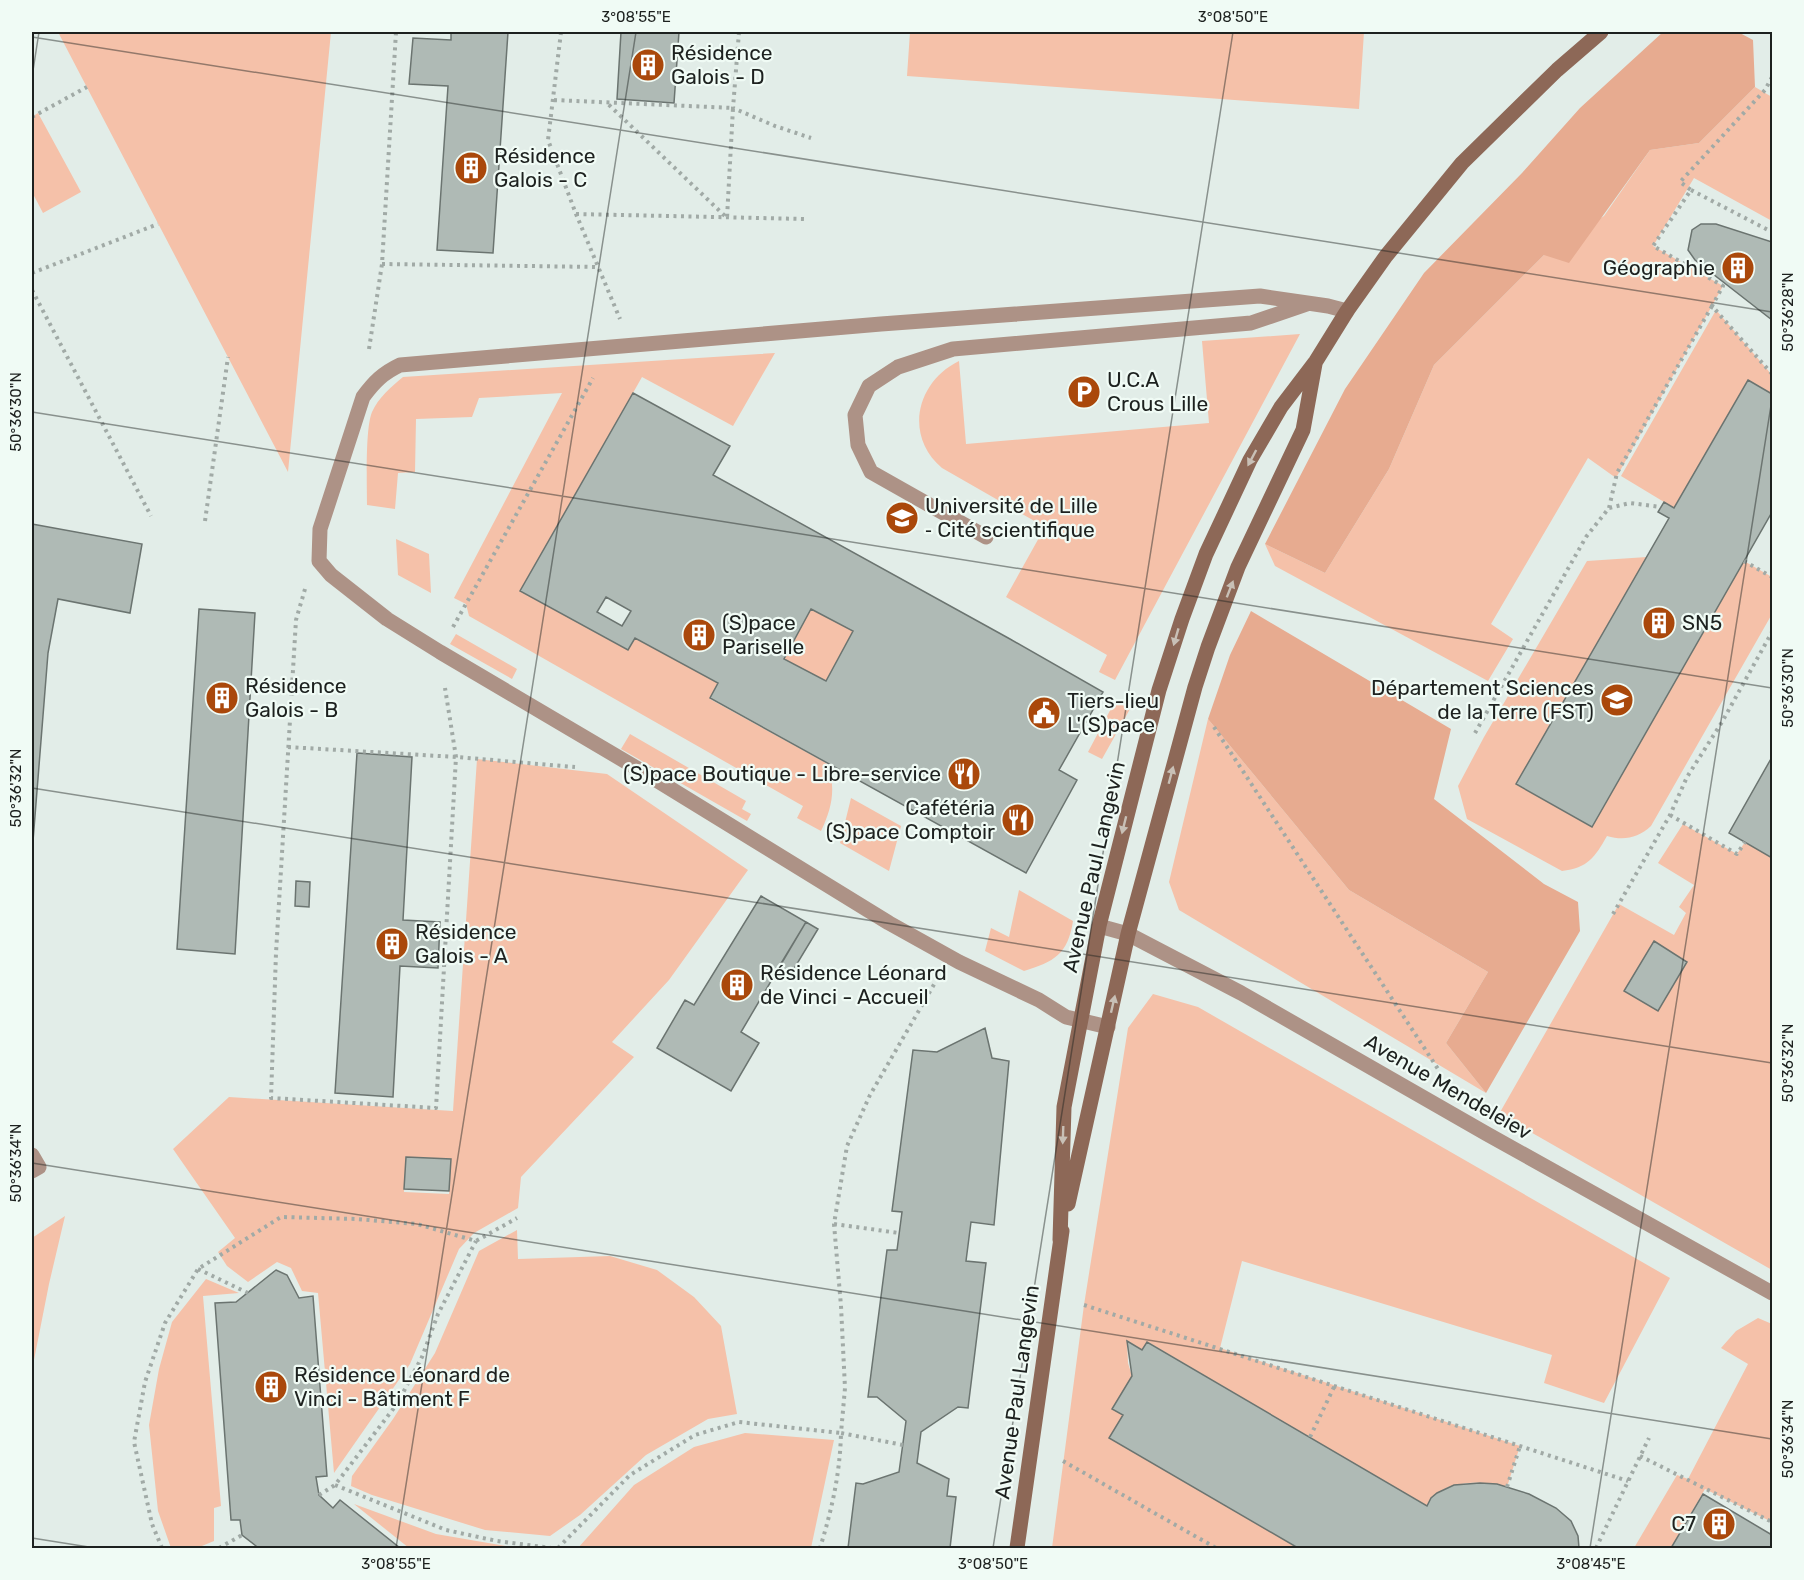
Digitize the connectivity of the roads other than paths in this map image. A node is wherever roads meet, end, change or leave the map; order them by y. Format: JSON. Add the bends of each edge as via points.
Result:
{"nodes":[{"id":1,"x":1601,"y":32,"type":"edge"},
{"id":2,"x":1310,"y":303,"type":"junction"},
{"id":3,"x":1347,"y":311,"type":"junction"},
{"id":4,"x":1316,"y":360,"type":"junction"},
{"id":5,"x":986,"y":537,"type":"dead end"},
{"id":6,"x":1099,"y":926,"type":"junction"},
{"id":7,"x":1128,"y":934,"type":"junction"},
{"id":8,"x":1079,"y":1021,"type":"junction"},
{"id":9,"x":1108,"y":1027,"type":"junction"},
{"id":10,"x":32,"y":1155,"type":"edge"},
{"id":11,"x":32,"y":1172,"type":"edge"},
{"id":12,"x":1060,"y":1240,"type":"junction"},
{"id":13,"x":1773,"y":1293,"type":"edge"},
{"id":14,"x":1017,"y":1548,"type":"edge"}],
"edges":[{"from":1,"to":3,"type":"street","name":"Avenue Paul Langevin","via":[[1462,163]]},
{"from":2,"to":3,"type":"street"},
{"from":2,"to":5,"type":"street","via":[[1251,323],[953,349],[898,367],[869,386],[855,415],[858,445],[871,472]]},
{"from":2,"to":8,"type":"street","via":[[1260,296],[400,365],[374,382],[363,398],[320,529],[319,561],[387,619],[889,923]]},
{"from":3,"to":4,"type":"street","name":"Avenue Paul Langevin"},
{"from":4,"to":6,"type":"street","name":"Avenue Paul Langevin","one_way":true,"via":[[1281,407],[1250,460],[1193,587],[1159,690]]},
{"from":7,"to":4,"type":"street","name":"Avenue Paul Langevin","one_way":true,"via":[[1208,647],[1238,567],[1303,430]]},
{"from":6,"to":7,"type":"street","name":"Avenue Mendeleiev"},
{"from":6,"to":8,"type":"street","name":"Avenue Paul Langevin"},
{"from":9,"to":7,"type":"street","name":"Avenue Paul Langevin","one_way":true},
{"from":7,"to":13,"type":"street","name":"Avenue Mendeleiev","via":[[1241,993]]},
{"from":8,"to":9,"type":"street"},
{"from":8,"to":12,"type":"street","name":"Avenue Paul Langevin","one_way":true,"via":[[1064,1107]]},
{"from":9,"to":12,"type":"street","name":"Avenue Paul Langevin"},
{"from":10,"to":11,"type":"street","via":[[39,1167]]},
{"from":12,"to":14,"type":"street","name":"Avenue Paul Langevin"}]}
